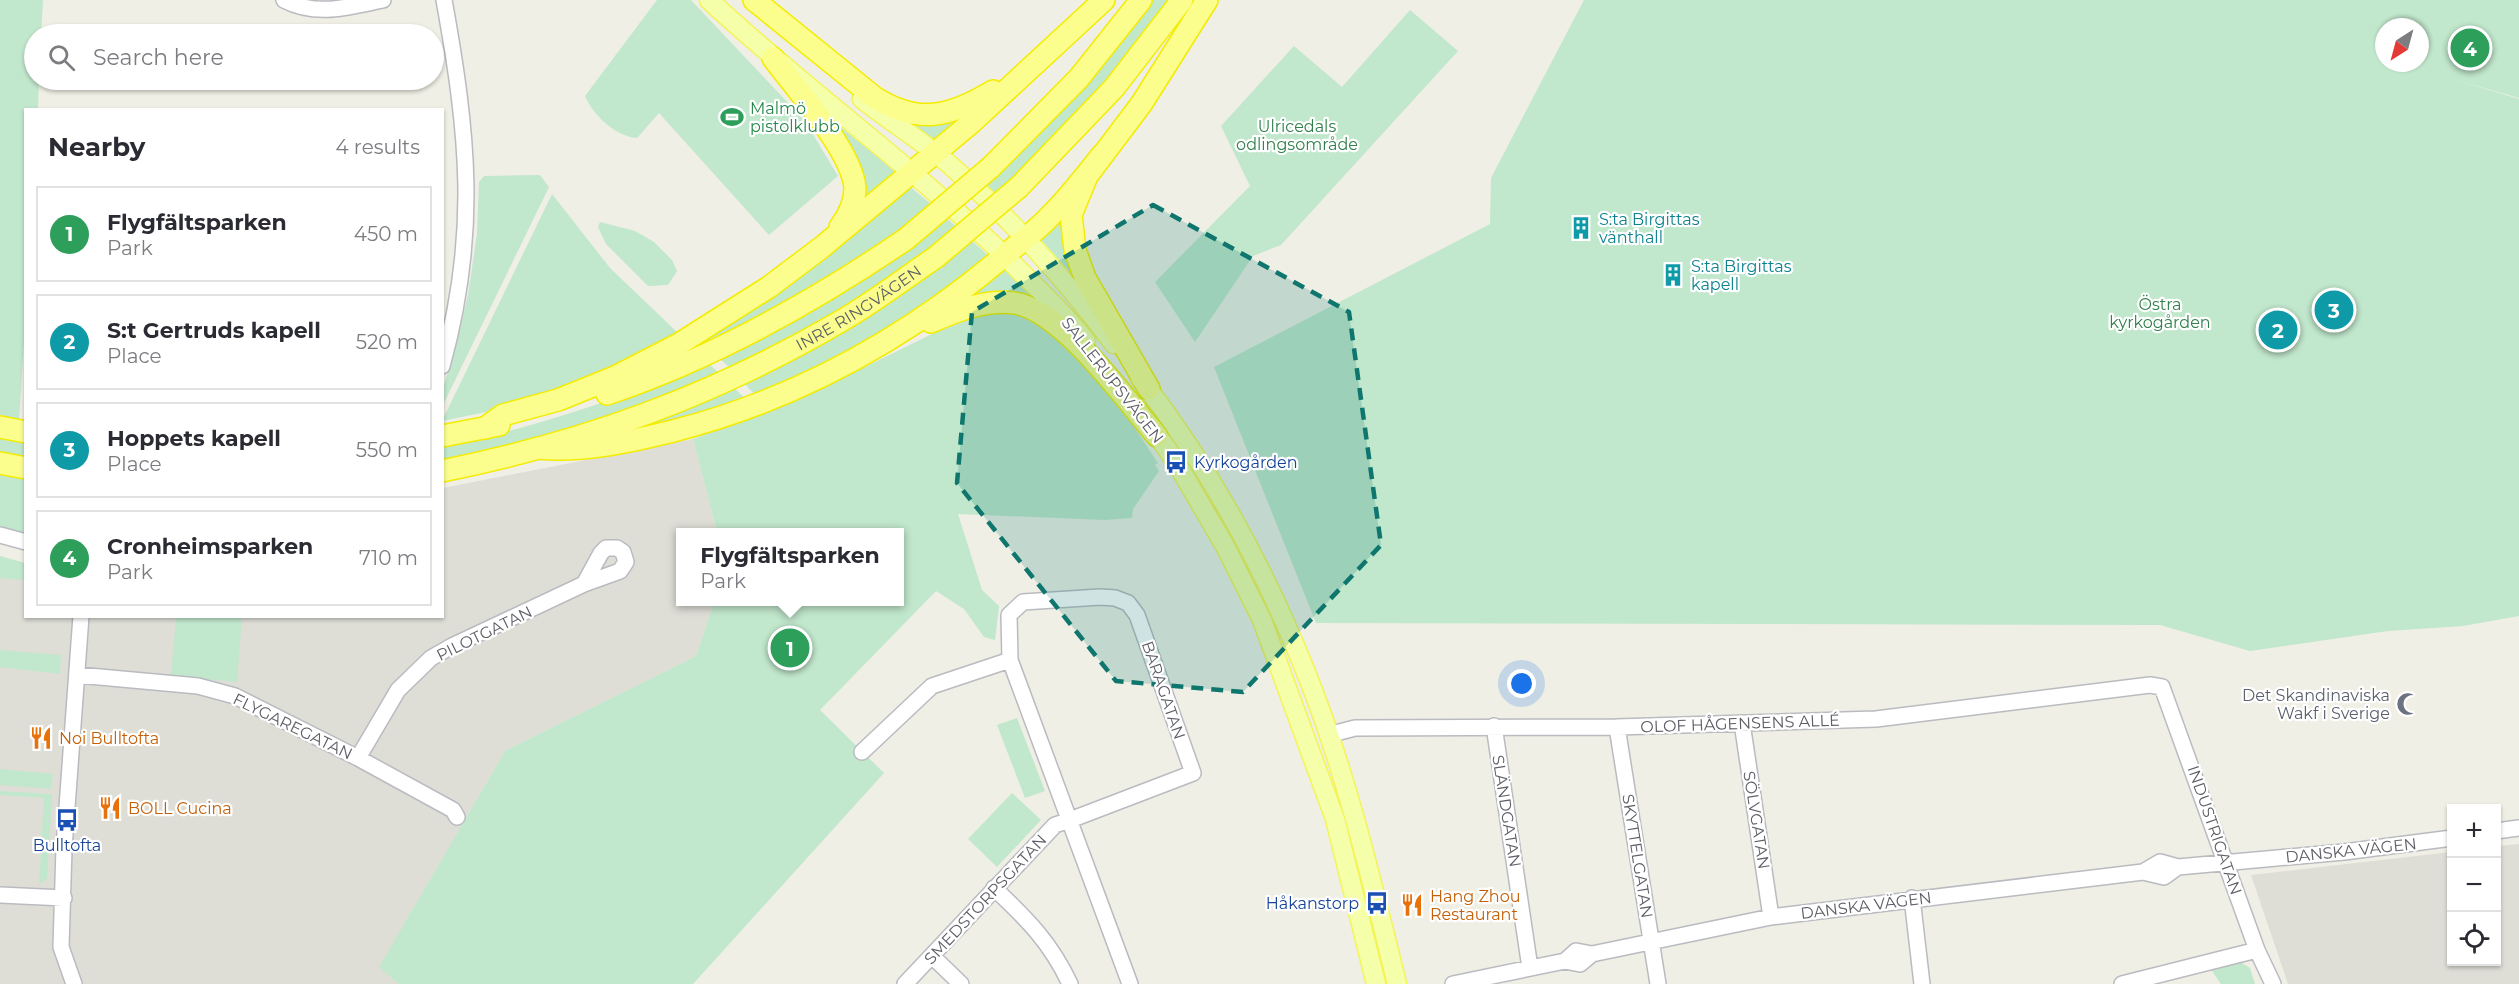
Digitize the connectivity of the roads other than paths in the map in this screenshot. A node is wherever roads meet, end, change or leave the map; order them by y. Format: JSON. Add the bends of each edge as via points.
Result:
{"nodes":[{"id":1,"x":284,"y":0,"type":"edge"},
{"id":2,"x":383,"y":0,"type":"edge"},
{"id":3,"x":444,"y":0,"type":"edge"},
{"id":4,"x":709,"y":0,"type":"edge"},
{"id":5,"x":742,"y":0,"type":"edge"},
{"id":6,"x":754,"y":0,"type":"edge"},
{"id":7,"x":1104,"y":0,"type":"edge"},
{"id":8,"x":1141,"y":0,"type":"edge"},
{"id":9,"x":1182,"y":0,"type":"edge"},
{"id":10,"x":1207,"y":0,"type":"edge"},
{"id":11,"x":772,"y":58,"type":"junction"},
{"id":12,"x":1027,"y":70,"type":"junction"},
{"id":13,"x":934,"y":153,"type":"junction"},
{"id":14,"x":1102,"y":155,"type":"junction"},
{"id":15,"x":912,"y":172,"type":"junction"},
{"id":16,"x":1026,"y":238,"type":"junction"},
{"id":17,"x":822,"y":247,"type":"junction"},
{"id":18,"x":1004,"y":256,"type":"junction"},
{"id":19,"x":895,"y":338,"type":"junction"},
{"id":20,"x":444,"y":359,"type":"edge"},
{"id":21,"x":1149,"y":389,"type":"junction"},
{"id":22,"x":0,"y":427,"type":"edge"},
{"id":23,"x":485,"y":428,"type":"junction"},
{"id":24,"x":24,"y":432,"type":"edge"},
{"id":25,"x":444,"y":436,"type":"edge"},
{"id":26,"x":1157,"y":436,"type":"junction"},
{"id":27,"x":538,"y":448,"type":"junction"},
{"id":28,"x":0,"y":462,"type":"edge"},
{"id":29,"x":24,"y":468,"type":"edge"},
{"id":30,"x":444,"y":471,"type":"edge"},
{"id":31,"x":0,"y":535,"type":"edge"},
{"id":32,"x":24,"y":541,"type":"edge"},
{"id":33,"x":584,"y":584,"type":"dead end"},
{"id":34,"x":81,"y":618,"type":"edge"},
{"id":35,"x":1010,"y":660,"type":"junction"},
{"id":36,"x":78,"y":675,"type":"junction"},
{"id":37,"x":2150,"y":685,"type":"joint"},
{"id":38,"x":1742,"y":723,"type":"junction"},
{"id":39,"x":1494,"y":726,"type":"junction"},
{"id":40,"x":1617,"y":727,"type":"junction"},
{"id":41,"x":1328,"y":735,"type":"junction"},
{"id":42,"x":862,"y":752,"type":"dead end"},
{"id":43,"x":358,"y":758,"type":"junction"},
{"id":44,"x":457,"y":817,"type":"dead end"},
{"id":45,"x":1070,"y":820,"type":"junction"},
{"id":46,"x":2519,"y":828,"type":"edge"},
{"id":47,"x":2501,"y":830,"type":"edge"},
{"id":48,"x":2447,"y":839,"type":"edge"},
{"id":49,"x":2225,"y":861,"type":"junction"},
{"id":50,"x":994,"y":888,"type":"junction"},
{"id":51,"x":0,"y":895,"type":"edge"},
{"id":52,"x":64,"y":898,"type":"junction"},
{"id":53,"x":1912,"y":898,"type":"junction"},
{"id":54,"x":1359,"y":914,"type":"junction"},
{"id":55,"x":1771,"y":917,"type":"junction"},
{"id":56,"x":1652,"y":943,"type":"junction"},
{"id":57,"x":2257,"y":950,"type":"junction"},
{"id":58,"x":932,"y":956,"type":"junction"},
{"id":59,"x":1530,"y":968,"type":"junction"},
{"id":60,"x":1395,"y":980,"type":"edge"},
{"id":61,"x":74,"y":984,"type":"edge"},
{"id":62,"x":905,"y":984,"type":"edge"},
{"id":63,"x":961,"y":984,"type":"edge"},
{"id":64,"x":1070,"y":984,"type":"edge"},
{"id":65,"x":1130,"y":984,"type":"edge"},
{"id":66,"x":1376,"y":984,"type":"edge"},
{"id":67,"x":1453,"y":984,"type":"edge"},
{"id":68,"x":1658,"y":984,"type":"edge"},
{"id":69,"x":1922,"y":984,"type":"edge"},
{"id":70,"x":2122,"y":984,"type":"edge"},
{"id":71,"x":2273,"y":984,"type":"edge"}],
"edges":[{"from":1,"to":2,"type":"street","via":[[323,11]]},
{"from":3,"to":20,"type":"street","via":[[458,73],[467,171],[464,261]]},
{"from":4,"to":11,"type":"main road","name":"SALLERUPSVÄGEN"},
{"from":5,"to":13,"type":"main road","name":"SALLERUPSVÄGEN"},
{"from":6,"to":12,"type":"highway","via":[[894,109],[931,115],[953,110],[975,102]]},
{"from":7,"to":12,"type":"highway"},
{"from":8,"to":23,"type":"highway","name":"INRE RINGVÄGEN","bridge":true,"via":[[1073,85],[991,167],[906,239],[809,302],[682,365],[566,408]]},
{"from":9,"to":27,"type":"highway","name":"INRE RINGVÄGEN","bridge":true,"via":[[1114,88],[1019,187],[936,257],[844,319],[727,382],[626,422]]},
{"from":10,"to":14,"type":"highway","via":[[1142,103]]},
{"from":11,"to":15,"type":"main road","name":"SALLERUPSVÄGEN"},
{"from":11,"to":17,"type":"highway","via":[[831,136],[853,177],[855,195],[849,215]]},
{"from":12,"to":13,"type":"highway"},
{"from":13,"to":15,"type":"highway"},
{"from":13,"to":16,"type":"main road","name":"SALLERUPSVÄGEN"},
{"from":14,"to":16,"type":"highway"},
{"from":14,"to":21,"type":"highway","via":[[1074,202],[1074,250],[1084,278]]},
{"from":15,"to":17,"type":"highway"},
{"from":15,"to":18,"type":"main road","name":"SALLERUPSVÄGEN"},
{"from":16,"to":18,"type":"highway"},
{"from":16,"to":21,"type":"main road","name":"SALLERUPSVÄGEN","via":[[1085,305]]},
{"from":17,"to":23,"type":"highway","via":[[752,298],[660,355],[580,392],[503,415]]},
{"from":18,"to":19,"type":"highway"},
{"from":18,"to":26,"type":"main road","name":"SALLERUPSVÄGEN","via":[[1082,336]]},
{"from":19,"to":26,"type":"highway","via":[[976,305],[1001,302],[1033,308],[1053,319],[1076,342]]},
{"from":19,"to":27,"type":"highway","via":[[811,383],[725,417],[615,444],[570,450]]},
{"from":21,"to":41,"type":"main road","name":"SALLERUPSVÄGEN","via":[[1220,494],[1251,549],[1306,671]]},
{"from":22,"to":24,"type":"highway"},
{"from":23,"to":25,"type":"highway","name":"INRE RINGVÄGEN"},
{"from":26,"to":54,"type":"main road","name":"SALLERUPSVÄGEN","via":[[1225,546],[1262,620],[1335,819]]},
{"from":27,"to":30,"type":"highway","name":"INRE RINGVÄGEN"},
{"from":28,"to":29,"type":"highway"},
{"from":31,"to":32,"type":"street"},
{"from":33,"to":43,"type":"street","name":"PILOTGATAN","via":[[431,658],[398,690]]},
{"from":34,"to":36,"type":"street"},
{"from":35,"to":42,"type":"street","via":[[932,686]]},
{"from":35,"to":45,"type":"street"},
{"from":35,"to":45,"type":"street","name":"BARAGATAN","via":[[1010,615],[1023,602],[1115,598],[1128,603],[1137,615],[1193,773]]},
{"from":36,"to":43,"type":"street","name":"FLYGAREGATAN","via":[[198,686],[231,694]]},
{"from":36,"to":52,"type":"street","via":[[64,848]]},
{"from":37,"to":38,"type":"street","name":"OLOF HÅGENSENS ALLÉ","via":[[1876,719]]},
{"from":37,"to":49,"type":"street","name":"INDUSTRIGATAN","via":[[2162,687],[2167,695]]},
{"from":38,"to":40,"type":"street","name":"OLOF HÅGENSENS ALLÉ"},
{"from":38,"to":55,"type":"street","name":"SÖLVGATAN"},
{"from":39,"to":40,"type":"street","name":"OLOF HÅGENSENS ALLÉ"},
{"from":39,"to":41,"type":"street","name":"OLOF HÅGENSENS ALLÉ","via":[[1355,728]]},
{"from":39,"to":59,"type":"street","name":"SLÄNDGATAN"},
{"from":40,"to":56,"type":"street","name":"SKYTTELGATAN"},
{"from":41,"to":60,"type":"main road","name":"SALLERUPSVÄGEN","via":[[1371,879]]},
{"from":43,"to":44,"type":"street","name":"FLYGAREGATAN","via":[[453,810]]},
{"from":45,"to":50,"type":"street","name":"SMEDSTORPSGATAN","via":[[1055,825]]},
{"from":45,"to":65,"type":"street"},
{"from":46,"to":47,"type":"street"},
{"from":48,"to":49,"type":"street","name":"DANSKA VÄGEN","via":[[2344,852]]},
{"from":49,"to":53,"type":"street","name":"DANSKA VÄGEN","via":[[2178,867],[2160,862],[2143,872]]},
{"from":49,"to":57,"type":"street","name":"INDUSTRIGATAN"},
{"from":50,"to":58,"type":"street","name":"SMEDSTORPSGATAN"},
{"from":50,"to":64,"type":"street","via":[[1035,927],[1057,956]]},
{"from":51,"to":52,"type":"street"},
{"from":52,"to":61,"type":"street","via":[[61,947]]},
{"from":53,"to":55,"type":"street","name":"DANSKA VÄGEN"},
{"from":53,"to":69,"type":"street"},
{"from":54,"to":60,"type":"main road"},
{"from":54,"to":66,"type":"main road","name":"SALLERUPSVÄGEN"},
{"from":55,"to":56,"type":"street","name":"DANSKA VÄGEN"},
{"from":56,"to":59,"type":"street","name":"DANSKA VÄGEN","via":[[1592,954],[1576,951],[1565,961]]},
{"from":56,"to":68,"type":"street","name":"SKYTTELGATAN"},
{"from":57,"to":70,"type":"street"},
{"from":57,"to":71,"type":"street","name":"INDUSTRIGATAN"},
{"from":58,"to":62,"type":"street","name":"SMEDSTORPSGATAN"},
{"from":58,"to":63,"type":"street"},
{"from":59,"to":67,"type":"street","name":"DANSKA VÄGEN"}]}
